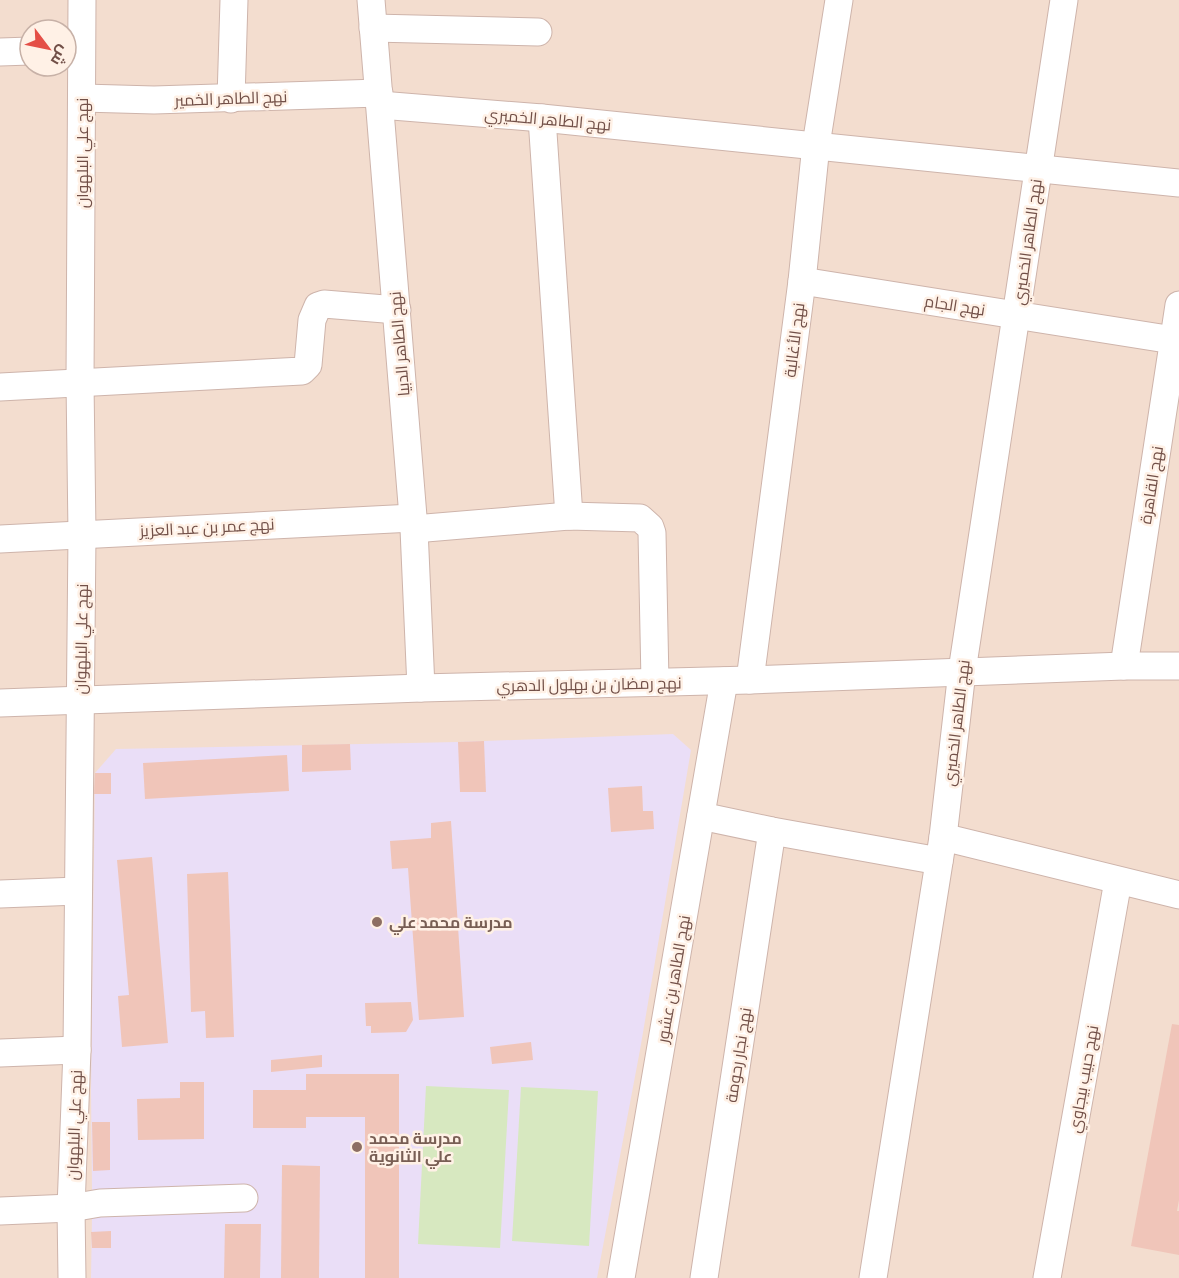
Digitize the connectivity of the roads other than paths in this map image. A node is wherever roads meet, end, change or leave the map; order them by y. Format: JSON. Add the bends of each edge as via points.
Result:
{"nodes":[{"id":1,"x":82,"y":0,"type":"edge"},
{"id":2,"x":234,"y":0,"type":"edge"},
{"id":3,"x":371,"y":0,"type":"edge"},
{"id":4,"x":839,"y":0,"type":"edge"},
{"id":5,"x":1064,"y":0,"type":"edge"},
{"id":6,"x":78,"y":25,"type":"edge"},
{"id":7,"x":373,"y":28,"type":"junction"},
{"id":8,"x":538,"y":32,"type":"dead end"},
{"id":9,"x":18,"y":51,"type":"edge"},
{"id":10,"x":0,"y":52,"type":"edge"},
{"id":11,"x":78,"y":71,"type":"edge"},
{"id":12,"x":83,"y":98,"type":"junction"},
{"id":13,"x":231,"y":99,"type":"junction"},
{"id":14,"x":379,"y":99,"type":"junction"},
{"id":15,"x":542,"y":118,"type":"junction"},
{"id":16,"x":816,"y":145,"type":"junction"},
{"id":17,"x":1038,"y":167,"type":"junction"},
{"id":18,"x":1179,"y":183,"type":"edge"},
{"id":19,"x":802,"y":281,"type":"junction"},
{"id":20,"x":1179,"y":305,"type":"edge"},
{"id":21,"x":397,"y":310,"type":"junction"},
{"id":22,"x":1016,"y":315,"type":"junction"},
{"id":23,"x":1176,"y":341,"type":"edge"},
{"id":24,"x":80,"y":382,"type":"junction"},
{"id":25,"x":0,"y":387,"type":"edge"},
{"id":26,"x":569,"y":516,"type":"junction"},
{"id":27,"x":414,"y":523,"type":"junction"},
{"id":28,"x":82,"y":534,"type":"junction"},
{"id":29,"x":0,"y":539,"type":"edge"},
{"id":30,"x":1124,"y":666,"type":"junction"},
{"id":31,"x":1179,"y":666,"type":"edge"},
{"id":32,"x":962,"y":671,"type":"junction"},
{"id":33,"x":737,"y":680,"type":"junction"},
{"id":34,"x":655,"y":682,"type":"junction"},
{"id":35,"x":421,"y":688,"type":"junction"},
{"id":36,"x":80,"y":700,"type":"junction"},
{"id":37,"x":0,"y":703,"type":"edge"},
{"id":38,"x":701,"y":816,"type":"junction"},
{"id":39,"x":772,"y":831,"type":"junction"},
{"id":40,"x":941,"y":849,"type":"junction"},
{"id":41,"x":1118,"y":881,"type":"junction"},
{"id":42,"x":78,"y":891,"type":"junction"},
{"id":43,"x":0,"y":894,"type":"edge"},
{"id":44,"x":1179,"y":895,"type":"edge"},
{"id":45,"x":77,"y":1050,"type":"junction"},
{"id":46,"x":0,"y":1053,"type":"edge"},
{"id":47,"x":244,"y":1198,"type":"dead end"},
{"id":48,"x":71,"y":1208,"type":"junction"},
{"id":49,"x":0,"y":1211,"type":"edge"},
{"id":50,"x":72,"y":1278,"type":"edge"},
{"id":51,"x":621,"y":1278,"type":"edge"},
{"id":52,"x":704,"y":1278,"type":"edge"},
{"id":53,"x":873,"y":1278,"type":"edge"},
{"id":54,"x":1047,"y":1278,"type":"edge"}],
"edges":[{"from":1,"to":6,"type":"street","name":"نهج علي البلهوان"},
{"from":2,"to":13,"type":"street"},
{"from":3,"to":7,"type":"street","name":"نهج الطاهر الدبيا"},
{"from":4,"to":16,"type":"street","name":"نهج الأغالبة"},
{"from":5,"to":17,"type":"street","name":"نهج الطاهر الخميري"},
{"from":7,"to":8,"type":"street"},
{"from":7,"to":14,"type":"street","name":"نهج الطاهر الدبيا"},
{"from":9,"to":10,"type":"street"},
{"from":11,"to":12,"type":"street","name":"نهج علي البلهوان"},
{"from":12,"to":13,"type":"street","name":"نهج الطاهر الخمير"},
{"from":12,"to":24,"type":"street","name":"نهج علي البلهوان"},
{"from":13,"to":14,"type":"street","name":"نهج الطاهر الخمير"},
{"from":14,"to":15,"type":"street","name":"نهج الطاهر الخميري"},
{"from":14,"to":21,"type":"street","name":"نهج الطاهر الدبيا"},
{"from":15,"to":16,"type":"street","name":"نهج الطاهر الخميري"},
{"from":15,"to":26,"type":"street"},
{"from":16,"to":17,"type":"street","name":"نهج الطاهر الخميري"},
{"from":16,"to":19,"type":"street","name":"نهج الأغالبة"},
{"from":17,"to":18,"type":"street","name":"نهج الطاهر الخميري"},
{"from":17,"to":22,"type":"street","name":"نهج الطاهر الخميري"},
{"from":19,"to":22,"type":"street","name":"نهج الجام"},
{"from":19,"to":33,"type":"street","name":"نهج الأغالبة"},
{"from":20,"to":23,"type":"street","name":"نهج القاهرة"},
{"from":21,"to":24,"type":"street","via":[[318,306],[312,320],[308,365],[302,371]]},
{"from":21,"to":27,"type":"street","name":"نهج الطاهر الدبيا"},
{"from":22,"to":23,"type":"street","name":"نهج الجام"},
{"from":22,"to":32,"type":"street","name":"نهج الطاهر الخميري"},
{"from":23,"to":30,"type":"street","name":"نهج القاهرة"},
{"from":24,"to":25,"type":"street"},
{"from":24,"to":28,"type":"street","name":"نهج علي البلهوان"},
{"from":26,"to":27,"type":"street","name":"نهج عمر بن عبد العزيز"},
{"from":26,"to":34,"type":"street","name":"نهج عمر بن عبد العزيز","via":[[640,518],[650,527]]},
{"from":27,"to":28,"type":"street","name":"نهج عمر بن عبد العزيز"},
{"from":27,"to":35,"type":"street","name":"نهج الطاهر الدبيا"},
{"from":28,"to":29,"type":"street","name":"نهج عمر بن عبد العزيز"},
{"from":28,"to":36,"type":"street","name":"نهج علي البلهوان"},
{"from":30,"to":31,"type":"street","name":"نهج رمضان بن بهلول الدهري"},
{"from":30,"to":32,"type":"street","name":"نهج رمضان بن بهلول الدهري"},
{"from":32,"to":33,"type":"street","name":"نهج رمضان بن بهلول الدهري"},
{"from":32,"to":40,"type":"street","name":"نهج الطاهر الخميري"},
{"from":33,"to":34,"type":"street","name":"نهج رمضان بن بهلول الدهري"},
{"from":33,"to":38,"type":"street","name":"نهج الطاهر بن عشور"},
{"from":34,"to":35,"type":"street","name":"نهج رمضان بن بهلول الدهري"},
{"from":35,"to":36,"type":"street","name":"نهج رمضان بن بهلول الدهري"},
{"from":36,"to":37,"type":"street","name":"نهج رمضان بن بهلول الدهري"},
{"from":36,"to":42,"type":"street","name":"نهج علي البلهوان"},
{"from":38,"to":39,"type":"street"},
{"from":38,"to":51,"type":"street","name":"نهج الطاهر بن عشور"},
{"from":39,"to":40,"type":"street"},
{"from":39,"to":52,"type":"street","name":"نهج نجار رحومة"},
{"from":40,"to":41,"type":"street"},
{"from":40,"to":53,"type":"street","name":"نهج الطاهر الخميري"},
{"from":41,"to":44,"type":"street"},
{"from":41,"to":54,"type":"street","name":"نهج حبيب بيجاوي"},
{"from":42,"to":43,"type":"street"},
{"from":42,"to":45,"type":"street","name":"نهج علي البلهوان"},
{"from":45,"to":46,"type":"street"},
{"from":45,"to":48,"type":"street","name":"نهج علي البلهوان"},
{"from":47,"to":48,"type":"street","via":[[100,1203]]},
{"from":48,"to":49,"type":"street"},
{"from":48,"to":50,"type":"street","name":"نهج علي البلهوان"}]}
